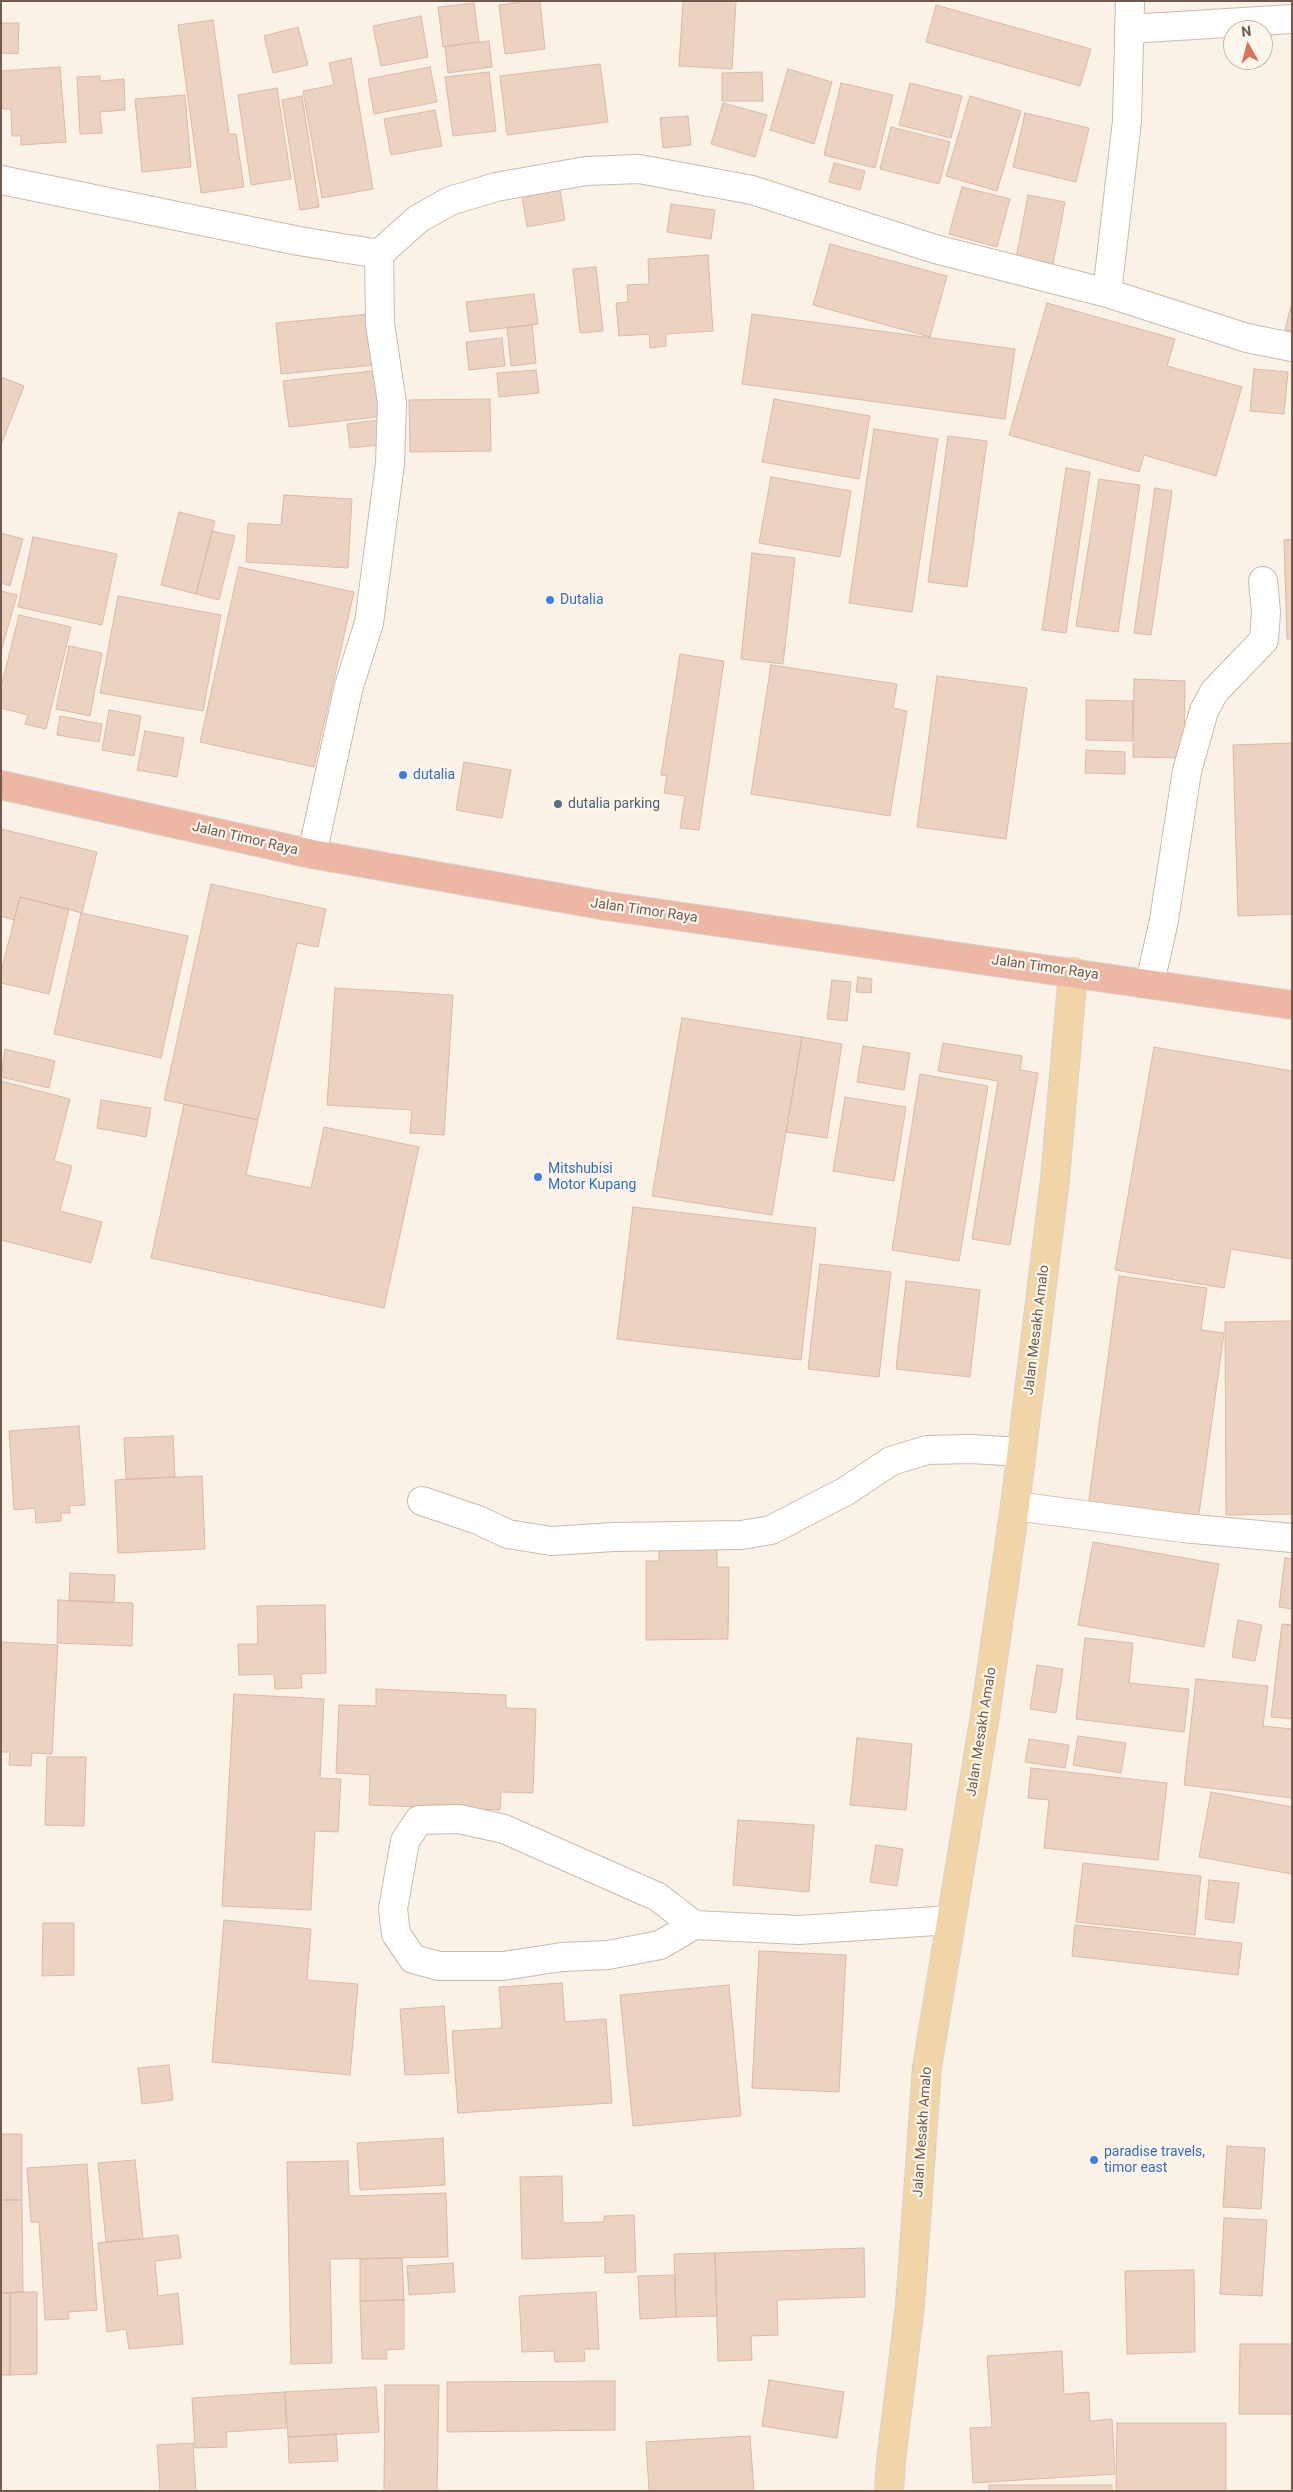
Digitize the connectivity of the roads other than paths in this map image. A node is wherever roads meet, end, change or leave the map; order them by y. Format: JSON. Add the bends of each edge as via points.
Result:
{"nodes":[{"id":1,"x":1130,"y":1,"type":"edge"},
{"id":2,"x":1292,"y":19,"type":"edge"},
{"id":3,"x":1129,"y":29,"type":"junction"},
{"id":4,"x":1,"y":180,"type":"edge"},
{"id":5,"x":379,"y":254,"type":"junction"},
{"id":6,"x":1107,"y":294,"type":"junction"},
{"id":7,"x":1292,"y":347,"type":"edge"},
{"id":8,"x":1263,"y":581,"type":"dead end"},
{"id":9,"x":1,"y":785,"type":"edge"},
{"id":10,"x":312,"y":854,"type":"junction"},
{"id":11,"x":1073,"y":972,"type":"junction"},
{"id":12,"x":1150,"y":983,"type":"junction"},
{"id":13,"x":1292,"y":1005,"type":"edge"},
{"id":14,"x":1021,"y":1452,"type":"junction"},
{"id":15,"x":422,"y":1501,"type":"dead end"},
{"id":16,"x":1015,"y":1506,"type":"junction"},
{"id":17,"x":1292,"y":1538,"type":"edge"},
{"id":18,"x":950,"y":1920,"type":"junction"},
{"id":19,"x":694,"y":1925,"type":"junction"},
{"id":20,"x":889,"y":2491,"type":"edge"}],
"edges":[{"from":1,"to":3,"type":"street"},
{"from":2,"to":3,"type":"street"},
{"from":3,"to":6,"type":"street","via":[[1127,121]]},
{"from":4,"to":5,"type":"street"},
{"from":5,"to":6,"type":"street","via":[[418,218],[450,200],[496,187],[586,171],[639,168],[752,190],[935,250]]},
{"from":5,"to":10,"type":"street","via":[[380,324],[392,403],[389,473],[369,623],[350,686]]},
{"from":6,"to":7,"type":"street","via":[[1247,338]]},
{"from":8,"to":12,"type":"street","via":[[1264,640],[1214,692],[1204,711],[1187,771],[1167,902]]},
{"from":9,"to":10,"type":"highway","name":"Jalan Timor Raya"},
{"from":10,"to":11,"type":"highway","name":"Jalan Timor Raya","via":[[607,906]]},
{"from":11,"to":12,"type":"highway","name":"Jalan Timor Raya"},
{"from":11,"to":14,"type":"main road","name":"Jalan Mesakh Amalo","via":[[1054,1189]]},
{"from":12,"to":13,"type":"highway","name":"Jalan Timor Raya"},
{"from":14,"to":15,"type":"street","via":[[927,1450],[891,1461],[846,1491],[771,1530],[741,1535],[551,1541],[508,1534]]},
{"from":14,"to":16,"type":"main road","name":"Jalan Mesakh Amalo"},
{"from":16,"to":17,"type":"street","via":[[1183,1528]]},
{"from":16,"to":18,"type":"main road","name":"Jalan Mesakh Amalo","via":[[985,1715]]},
{"from":18,"to":19,"type":"street","via":[[799,1930]]},
{"from":18,"to":20,"type":"main road","name":"Jalan Mesakh Amalo","via":[[927,2068],[910,2305]]},
{"from":19,"to":19,"type":"street","via":[[658,1897],[504,1828],[459,1819],[419,1820],[405,1841],[393,1909],[396,1934],[413,1959],[439,1966],[503,1966],[562,1957],[608,1955],[660,1945]]}]}
